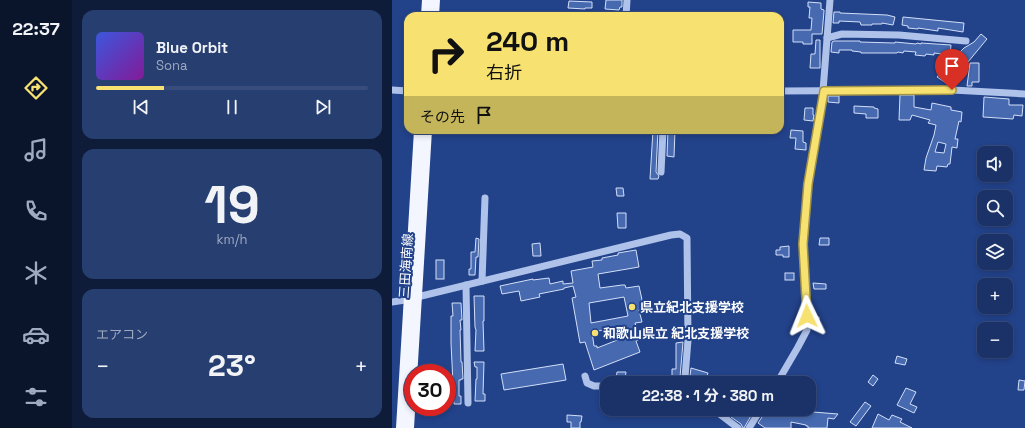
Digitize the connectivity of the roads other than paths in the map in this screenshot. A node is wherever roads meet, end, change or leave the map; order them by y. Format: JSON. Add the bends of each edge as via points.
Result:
{"nodes":[{"id":1,"x":427,"y":0,"type":"edge"},
{"id":2,"x":435,"y":0,"type":"edge"},
{"id":3,"x":627,"y":0,"type":"edge"},
{"id":4,"x":830,"y":0,"type":"edge"},
{"id":5,"x":426,"y":12,"type":"edge"},
{"id":6,"x":434,"y":12,"type":"edge"},
{"id":7,"x":626,"y":12,"type":"edge"},
{"id":8,"x":827,"y":38,"type":"junction"},
{"id":9,"x":966,"y":41,"type":"dead end"},
{"id":10,"x":392,"y":90,"type":"edge"},
{"id":11,"x":404,"y":91,"type":"edge"},
{"id":12,"x":784,"y":91,"type":"edge"},
{"id":13,"x":824,"y":91,"type":"junction"},
{"id":14,"x":1025,"y":94,"type":"edge"},
{"id":15,"x":419,"y":134,"type":"edge"},
{"id":16,"x":427,"y":134,"type":"edge"},
{"id":17,"x":663,"y":134,"type":"edge"},
{"id":18,"x":661,"y":172,"type":"dead end"},
{"id":19,"x":485,"y":198,"type":"dead end"},
{"id":20,"x":482,"y":281,"type":"junction"},
{"id":21,"x":466,"y":285,"type":"junction"},
{"id":22,"x":413,"y":298,"type":"junction"},
{"id":23,"x":392,"y":302,"type":"edge"},
{"id":24,"x":585,"y":376,"type":"dead end"},
{"id":25,"x":685,"y":376,"type":"edge"},
{"id":26,"x":781,"y":376,"type":"edge"},
{"id":27,"x":600,"y":386,"type":"edge"},
{"id":28,"x":468,"y":403,"type":"dead end"},
{"id":29,"x":722,"y":416,"type":"edge"},
{"id":30,"x":757,"y":416,"type":"edge"},
{"id":31,"x":401,"y":428,"type":"edge"},
{"id":32,"x":409,"y":428,"type":"edge"},
{"id":33,"x":738,"y":428,"type":"edge"},
{"id":34,"x":749,"y":428,"type":"edge"}],
"edges":[{"from":1,"to":5,"type":"main road"},
{"from":2,"to":6,"type":"main road"},
{"from":3,"to":7,"type":"street"},
{"from":4,"to":8,"type":"street"},
{"from":8,"to":9,"type":"street","via":[[842,34],[892,35]]},
{"from":8,"to":13,"type":"street"},
{"from":10,"to":11,"type":"street"},
{"from":12,"to":13,"type":"street"},
{"from":13,"to":14,"type":"street","via":[[952,90]]},
{"from":13,"to":26,"type":"street","via":[[808,184],[803,244],[807,330]]},
{"from":15,"to":22,"type":"main road","name":"三田海南線"},
{"from":16,"to":22,"type":"main road","name":"三田海南線"},
{"from":17,"to":18,"type":"street"},
{"from":19,"to":20,"type":"street"},
{"from":20,"to":21,"type":"street"},
{"from":20,"to":25,"type":"street","via":[[680,234],[687,238],[688,340]]},
{"from":21,"to":22,"type":"street"},
{"from":21,"to":28,"type":"street"},
{"from":22,"to":23,"type":"street"},
{"from":22,"to":31,"type":"main road","name":"三田海南線"},
{"from":22,"to":32,"type":"main road","name":"三田海南線"},
{"from":24,"to":27,"type":"street","via":[[587,383]]},
{"from":29,"to":33,"type":"street"},
{"from":30,"to":34,"type":"street"}]}
